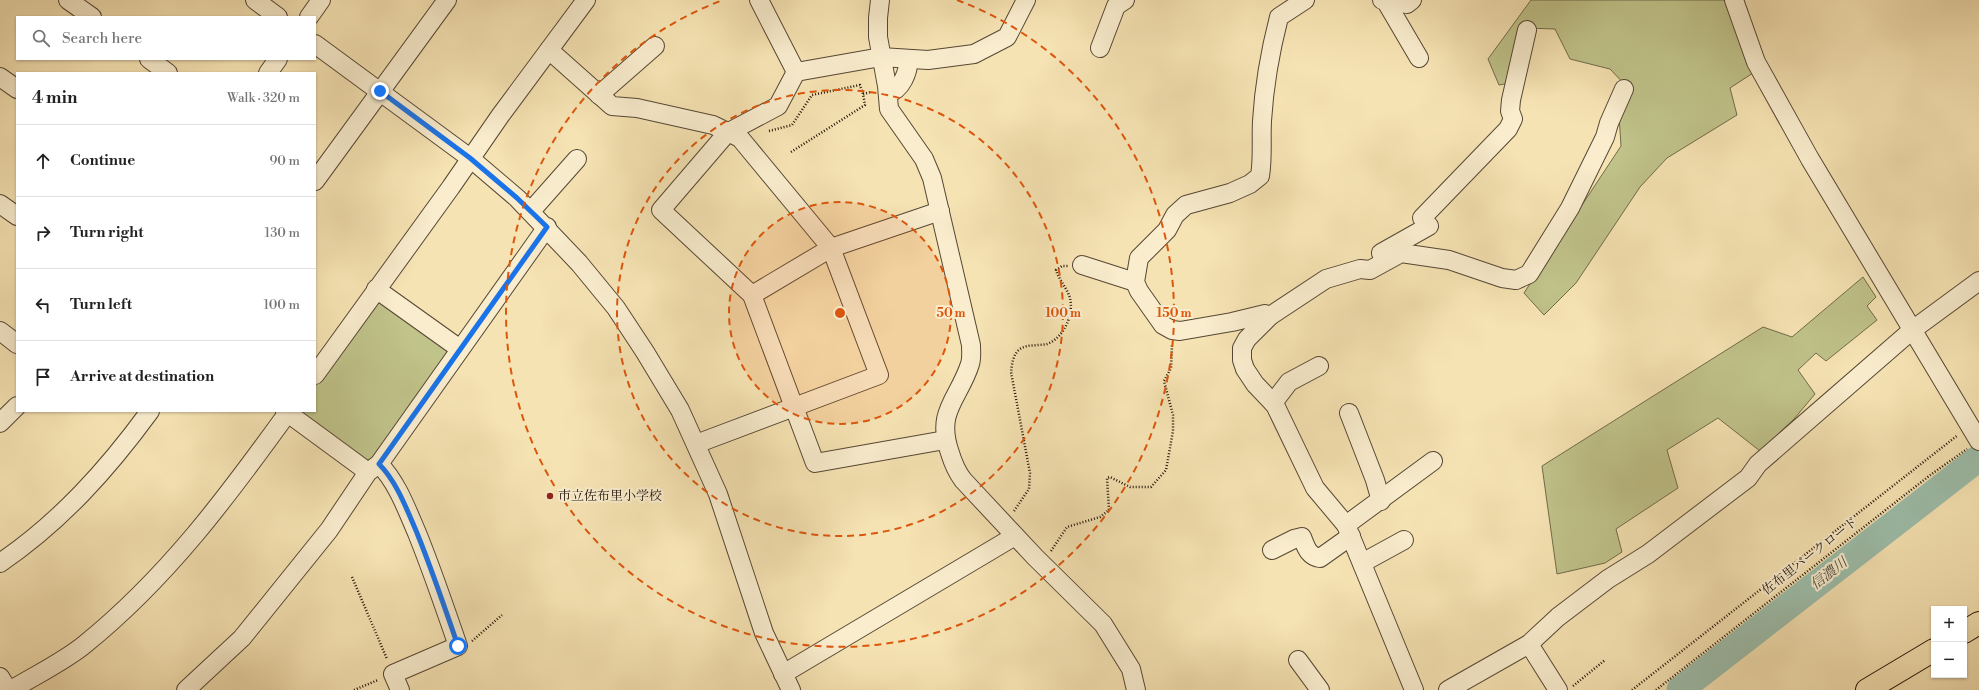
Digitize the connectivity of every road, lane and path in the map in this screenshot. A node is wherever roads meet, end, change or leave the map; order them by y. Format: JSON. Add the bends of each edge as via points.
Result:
{"nodes":[{"id":1,"x":68,"y":0,"type":"edge"},
{"id":2,"x":255,"y":0,"type":"edge"},
{"id":3,"x":321,"y":0,"type":"edge"},
{"id":4,"x":447,"y":0,"type":"edge"},
{"id":5,"x":586,"y":0,"type":"edge"},
{"id":6,"x":759,"y":0,"type":"edge"},
{"id":7,"x":880,"y":0,"type":"edge"},
{"id":8,"x":1026,"y":0,"type":"edge"},
{"id":9,"x":1125,"y":0,"type":"edge"},
{"id":10,"x":1305,"y":0,"type":"edge"},
{"id":11,"x":1383,"y":0,"type":"edge"},
{"id":12,"x":1412,"y":0,"type":"edge"},
{"id":13,"x":1734,"y":0,"type":"edge"},
{"id":14,"x":91,"y":16,"type":"edge"},
{"id":15,"x":277,"y":16,"type":"edge"},
{"id":16,"x":310,"y":16,"type":"edge"},
{"id":17,"x":1527,"y":30,"type":"dead end"},
{"id":18,"x":316,"y":45,"type":"edge"},
{"id":19,"x":654,"y":46,"type":"dead end"},
{"id":20,"x":1100,"y":48,"type":"dead end"},
{"id":21,"x":550,"y":50,"type":"junction"},
{"id":22,"x":881,"y":57,"type":"junction"},
{"id":23,"x":1419,"y":58,"type":"dead end"},
{"id":24,"x":909,"y":59,"type":"junction"},
{"id":25,"x":150,"y":60,"type":"edge"},
{"id":26,"x":277,"y":60,"type":"edge"},
{"id":27,"x":167,"y":72,"type":"edge"},
{"id":28,"x":269,"y":72,"type":"edge"},
{"id":29,"x":796,"y":72,"type":"junction"},
{"id":30,"x":0,"y":77,"type":"edge"},
{"id":31,"x":16,"y":88,"type":"edge"},
{"id":32,"x":1624,"y":89,"type":"dead end"},
{"id":33,"x":380,"y":91,"type":"junction"},
{"id":34,"x":888,"y":91,"type":"junction"},
{"id":35,"x":863,"y":94,"type":"junction"},
{"id":36,"x":599,"y":95,"type":"junction"},
{"id":37,"x":769,"y":131,"type":"dead end"},
{"id":38,"x":730,"y":132,"type":"junction"},
{"id":39,"x":791,"y":152,"type":"dead end"},
{"id":40,"x":470,"y":158,"type":"junction"},
{"id":41,"x":577,"y":159,"type":"dead end"},
{"id":42,"x":316,"y":180,"type":"edge"},
{"id":43,"x":0,"y":204,"type":"edge"},
{"id":44,"x":940,"y":210,"type":"junction"},
{"id":45,"x":531,"y":212,"type":"junction"},
{"id":46,"x":16,"y":215,"type":"edge"},
{"id":47,"x":547,"y":227,"type":"junction"},
{"id":48,"x":831,"y":248,"type":"junction"},
{"id":49,"x":1082,"y":265,"type":"joint"},
{"id":50,"x":1360,"y":269,"type":"junction"},
{"id":51,"x":1979,"y":280,"type":"edge"},
{"id":52,"x":1135,"y":282,"type":"junction"},
{"id":53,"x":376,"y":289,"type":"junction"},
{"id":54,"x":752,"y":295,"type":"junction"},
{"id":55,"x":1270,"y":316,"type":"junction"},
{"id":56,"x":1172,"y":330,"type":"junction"},
{"id":57,"x":1911,"y":330,"type":"junction"},
{"id":58,"x":0,"y":331,"type":"edge"},
{"id":59,"x":16,"y":343,"type":"edge"},
{"id":60,"x":460,"y":349,"type":"junction"},
{"id":61,"x":1319,"y":366,"type":"dead end"},
{"id":62,"x":316,"y":374,"type":"edge"},
{"id":63,"x":1273,"y":403,"type":"junction"},
{"id":64,"x":16,"y":407,"type":"edge"},
{"id":65,"x":794,"y":407,"type":"junction"},
{"id":66,"x":149,"y":412,"type":"edge"},
{"id":67,"x":288,"y":412,"type":"edge"},
{"id":68,"x":1348,"y":413,"type":"dead end"},
{"id":69,"x":0,"y":423,"type":"edge"},
{"id":70,"x":1971,"y":425,"type":"junction"},
{"id":71,"x":945,"y":440,"type":"junction"},
{"id":72,"x":1979,"y":441,"type":"edge"},
{"id":73,"x":696,"y":444,"type":"junction"},
{"id":74,"x":1433,"y":461,"type":"dead end"},
{"id":75,"x":374,"y":468,"type":"junction"},
{"id":76,"x":1381,"y":500,"type":"junction"},
{"id":77,"x":1009,"y":530,"type":"junction"},
{"id":78,"x":1349,"y":530,"type":"junction"},
{"id":79,"x":1404,"y":540,"type":"dead end"},
{"id":80,"x":1272,"y":550,"type":"dead end"},
{"id":81,"x":0,"y":563,"type":"edge"},
{"id":82,"x":1362,"y":563,"type":"junction"},
{"id":83,"x":1044,"y":565,"type":"junction"},
{"id":84,"x":352,"y":577,"type":"dead end"},
{"id":85,"x":502,"y":615,"type":"dead end"},
{"id":86,"x":1979,"y":623,"type":"edge"},
{"id":87,"x":1967,"y":630,"type":"edge"},
{"id":88,"x":1529,"y":644,"type":"junction"},
{"id":89,"x":458,"y":646,"type":"junction"},
{"id":90,"x":1931,"y":652,"type":"edge"},
{"id":91,"x":1298,"y":660,"type":"dead end"},
{"id":92,"x":1604,"y":660,"type":"dead end"},
{"id":93,"x":783,"y":674,"type":"junction"},
{"id":94,"x":0,"y":676,"type":"edge"},
{"id":95,"x":397,"y":682,"type":"edge"},
{"id":96,"x":8,"y":690,"type":"edge"},
{"id":97,"x":12,"y":690,"type":"edge"},
{"id":98,"x":186,"y":690,"type":"edge"},
{"id":99,"x":354,"y":690,"type":"edge"},
{"id":100,"x":791,"y":690,"type":"edge"},
{"id":101,"x":1136,"y":690,"type":"edge"},
{"id":102,"x":1320,"y":690,"type":"edge"},
{"id":103,"x":1414,"y":690,"type":"edge"},
{"id":104,"x":1448,"y":690,"type":"edge"},
{"id":105,"x":1558,"y":690,"type":"edge"},
{"id":106,"x":1568,"y":690,"type":"edge"},
{"id":107,"x":1632,"y":690,"type":"edge"},
{"id":108,"x":1656,"y":690,"type":"edge"},
{"id":109,"x":1867,"y":690,"type":"edge"}],
"edges":[{"from":1,"to":14,"type":"street"},
{"from":2,"to":15,"type":"street"},
{"from":3,"to":16,"type":"street"},
{"from":4,"to":33,"type":"street"},
{"from":5,"to":21,"type":"street"},
{"from":6,"to":29,"type":"street"},
{"from":7,"to":22,"type":"street","via":[[878,37]]},
{"from":8,"to":24,"type":"street","via":[[1007,37],[987,49],[974,54],[928,60]]},
{"from":9,"to":20,"type":"street","via":[[1116,6]]},
{"from":10,"to":52,"type":"street","via":[[1279,17],[1274,35],[1262,118],[1260,176],[1250,184],[1230,193],[1186,205],[1175,215],[1167,230],[1139,258]]},
{"from":11,"to":12,"type":"street","via":[[1406,4]]},
{"from":11,"to":23,"type":"street"},
{"from":13,"to":57,"type":"street","via":[[1756,62]]},
{"from":17,"to":50,"type":"street","via":[[1511,100],[1510,111],[1513,119],[1508,129],[1422,218],[1429,226],[1364,264]]},
{"from":18,"to":33,"type":"street"},
{"from":19,"to":36,"type":"street"},
{"from":21,"to":36,"type":"street"},
{"from":21,"to":40,"type":"street"},
{"from":22,"to":24,"type":"street"},
{"from":22,"to":29,"type":"street"},
{"from":22,"to":34,"type":"street"},
{"from":24,"to":34,"type":"street","via":[[906,75],[900,86],[893,92]]},
{"from":25,"to":27,"type":"street"},
{"from":26,"to":28,"type":"street"},
{"from":29,"to":38,"type":"street","via":[[778,106]]},
{"from":30,"to":31,"type":"street"},
{"from":32,"to":50,"type":"street","via":[[1605,137],[1570,208],[1529,274],[1516,280],[1502,278],[1448,260],[1401,253],[1370,270]]},
{"from":33,"to":40,"type":"street"},
{"from":33,"to":42,"type":"street"},
{"from":34,"to":35,"type":"path"},
{"from":34,"to":44,"type":"street","via":[[889,109],[924,159]]},
{"from":35,"to":37,"type":"path","via":[[860,85],[812,95],[792,125]]},
{"from":35,"to":39,"type":"path","via":[[865,105]]},
{"from":36,"to":38,"type":"street","via":[[612,106],[637,108],[713,124]]},
{"from":38,"to":48,"type":"street","via":[[740,138]]},
{"from":38,"to":54,"type":"street","via":[[661,210]]},
{"from":40,"to":45,"type":"street"},
{"from":40,"to":53,"type":"street","via":[[451,188]]},
{"from":41,"to":45,"type":"street"},
{"from":43,"to":46,"type":"street"},
{"from":44,"to":48,"type":"street"},
{"from":44,"to":71,"type":"street","via":[[971,345],[971,363],[944,422]]},
{"from":45,"to":47,"type":"street"},
{"from":47,"to":60,"type":"street"},
{"from":47,"to":73,"type":"street","via":[[607,297],[646,352],[680,410]]},
{"from":48,"to":54,"type":"street"},
{"from":48,"to":65,"type":"street","via":[[879,375]]},
{"from":49,"to":52,"type":"street"},
{"from":49,"to":77,"type":"path","via":[[1062,266],[1056,270],[1070,296],[1071,316],[1066,326],[1049,343],[1020,349],[1012,364],[1011,372],[1030,473],[1029,489]]},
{"from":50,"to":55,"type":"street","via":[[1326,279]]},
{"from":51,"to":57,"type":"street"},
{"from":52,"to":56,"type":"street","via":[[1163,325]]},
{"from":53,"to":60,"type":"street"},
{"from":53,"to":62,"type":"street"},
{"from":54,"to":65,"type":"street"},
{"from":55,"to":56,"type":"street","via":[[1265,314],[1180,331]]},
{"from":55,"to":63,"type":"street","via":[[1247,339],[1242,348],[1242,360],[1245,370],[1255,384]]},
{"from":56,"to":83,"type":"path","via":[[1171,368],[1164,381],[1173,415],[1174,431],[1166,470],[1151,487],[1130,487],[1110,477],[1107,478],[1108,510],[1100,517],[1067,527]]},
{"from":57,"to":70,"type":"street"},
{"from":57,"to":88,"type":"street","via":[[1758,464],[1748,478],[1648,554],[1608,579],[1558,616]]},
{"from":58,"to":59,"type":"street"},
{"from":60,"to":75,"type":"street"},
{"from":61,"to":63,"type":"street","via":[[1289,382]]},
{"from":63,"to":78,"type":"street","via":[[1315,488]]},
{"from":64,"to":69,"type":"street"},
{"from":65,"to":71,"type":"street","via":[[816,463]]},
{"from":65,"to":73,"type":"street"},
{"from":66,"to":81,"type":"street","via":[[117,456],[73,503],[25,546]]},
{"from":67,"to":75,"type":"street"},
{"from":67,"to":97,"type":"street","via":[[200,530],[147,589],[82,646]]},
{"from":68,"to":76,"type":"street","via":[[1376,480]]},
{"from":70,"to":72,"type":"street"},
{"from":70,"to":107,"type":"path"},
{"from":71,"to":77,"type":"street","via":[[956,471]]},
{"from":72,"to":108,"type":"path","name":"佐布里パークロード","via":[[1929,476]]},
{"from":73,"to":93,"type":"street","via":[[718,494],[764,633]]},
{"from":74,"to":76,"type":"street"},
{"from":75,"to":89,"type":"street","via":[[388,473],[408,513],[434,575]]},
{"from":75,"to":98,"type":"street","via":[[329,530],[242,638]]},
{"from":76,"to":78,"type":"street"},
{"from":77,"to":83,"type":"street"},
{"from":77,"to":93,"type":"street"},
{"from":78,"to":80,"type":"street","via":[[1320,558],[1309,552],[1302,537]]},
{"from":78,"to":82,"type":"street"},
{"from":79,"to":82,"type":"street"},
{"from":82,"to":103,"type":"street"},
{"from":83,"to":101,"type":"street","via":[[1103,624],[1131,669]]},
{"from":84,"to":95,"type":"path"},
{"from":85,"to":89,"type":"path","via":[[470,642]]},
{"from":86,"to":87,"type":"main road"},
{"from":88,"to":104,"type":"street"},
{"from":88,"to":105,"type":"street"},
{"from":89,"to":95,"type":"street"},
{"from":90,"to":109,"type":"main road"},
{"from":91,"to":102,"type":"street"},
{"from":92,"to":106,"type":"path"},
{"from":93,"to":100,"type":"street"},
{"from":94,"to":96,"type":"street"},
{"from":95,"to":99,"type":"path"}]}
